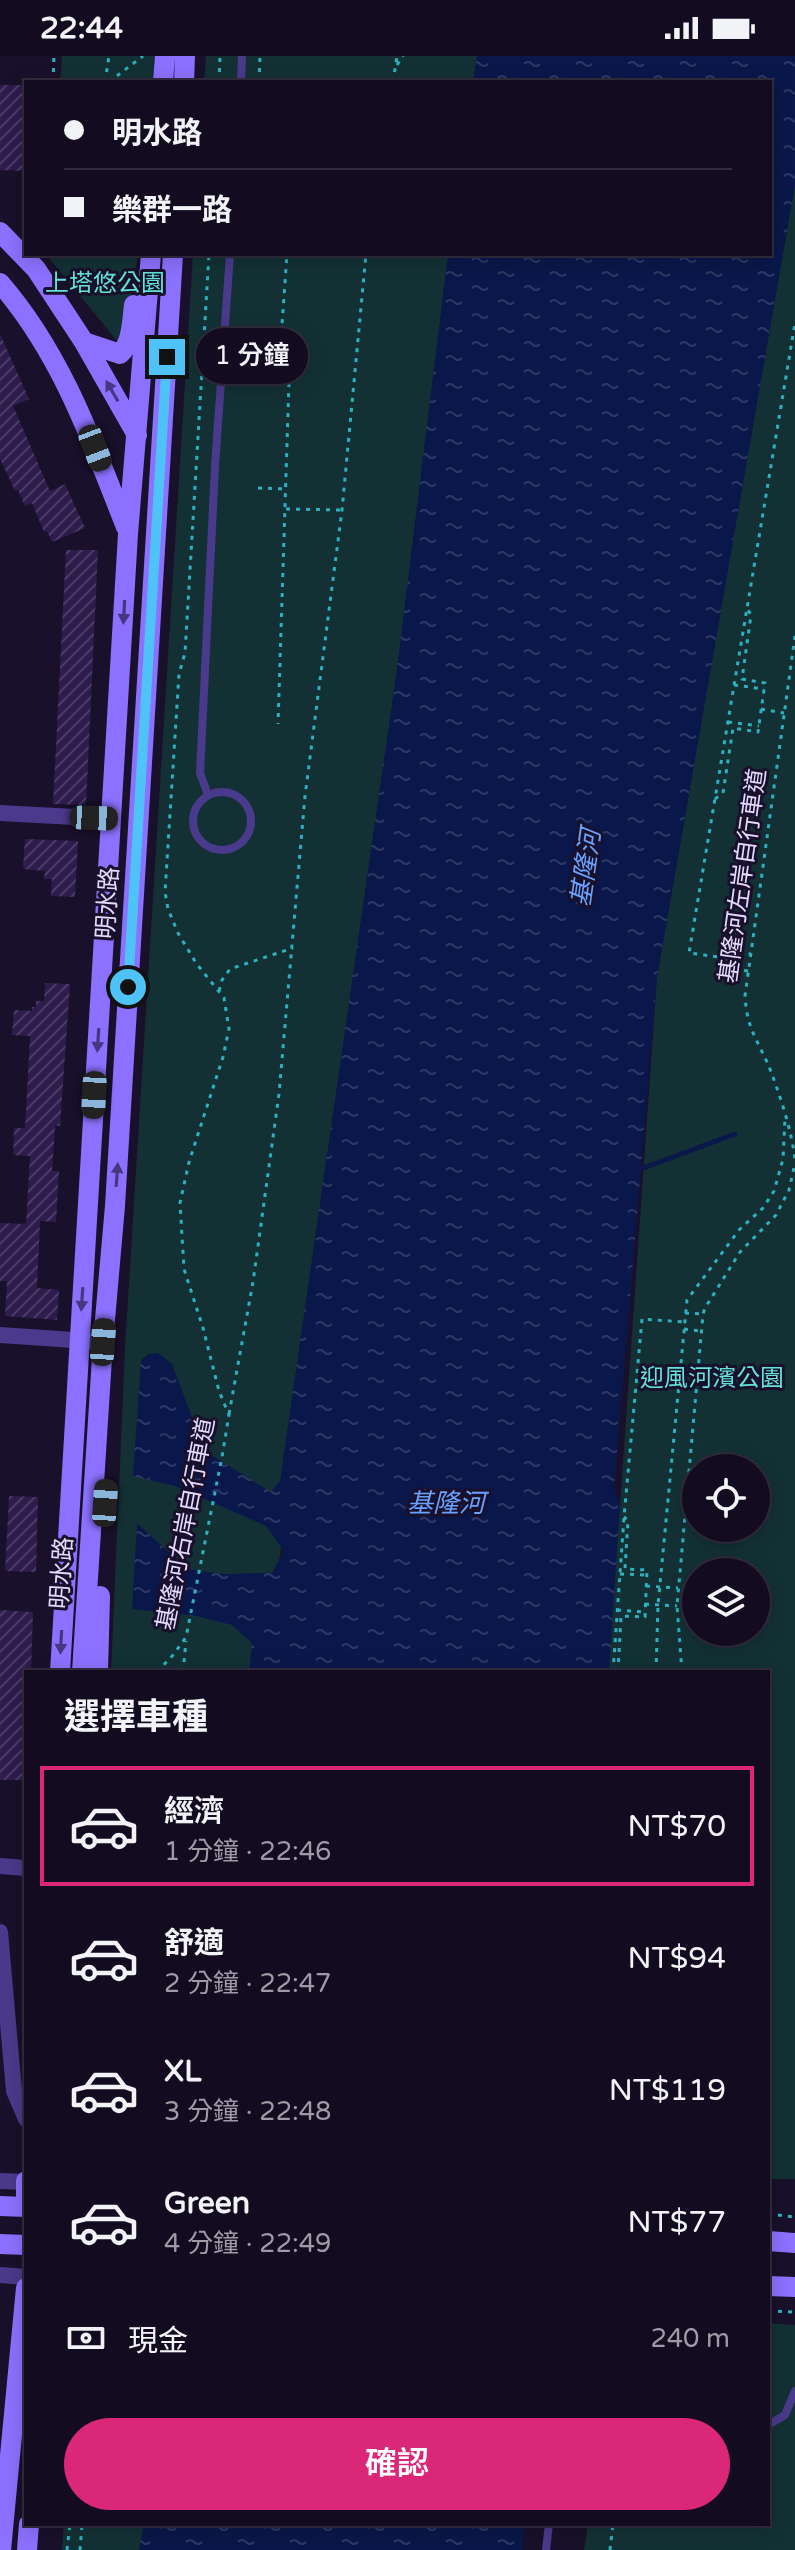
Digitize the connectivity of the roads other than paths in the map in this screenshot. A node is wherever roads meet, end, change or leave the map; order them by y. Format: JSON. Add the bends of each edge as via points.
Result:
{"nodes":[{"id":1,"x":165,"y":56,"type":"edge"},
{"id":2,"x":185,"y":56,"type":"edge"},
{"id":3,"x":242,"y":56,"type":"edge"},
{"id":4,"x":163,"y":80,"type":"edge"},
{"id":5,"x":184,"y":80,"type":"edge"},
{"id":6,"x":241,"y":80,"type":"edge"},
{"id":7,"x":0,"y":232,"type":"edge"},
{"id":8,"x":142,"y":256,"type":"edge"},
{"id":9,"x":151,"y":256,"type":"edge"},
{"id":10,"x":173,"y":256,"type":"edge"},
{"id":11,"x":230,"y":256,"type":"edge"},
{"id":12,"x":0,"y":283,"type":"edge"},
{"id":13,"x":7,"y":306,"type":"edge"},
{"id":14,"x":84,"y":342,"type":"junction"},
{"id":15,"x":136,"y":432,"type":"junction"},
{"id":16,"x":160,"y":486,"type":"junction"},
{"id":17,"x":128,"y":534,"type":"junction"},
{"id":18,"x":208,"y":795,"type":"junction"},
{"id":19,"x":0,"y":813,"type":"edge"},
{"id":20,"x":112,"y":819,"type":"junction"},
{"id":21,"x":115,"y":1206,"type":"junction"},
{"id":22,"x":0,"y":1335,"type":"edge"},
{"id":23,"x":79,"y":1340,"type":"junction"},
{"id":24,"x":103,"y":1342,"type":"junction"},
{"id":25,"x":60,"y":1670,"type":"edge"},
{"id":26,"x":82,"y":1670,"type":"edge"},
{"id":27,"x":98,"y":1670,"type":"edge"},
{"id":28,"x":0,"y":1867,"type":"edge"},
{"id":29,"x":24,"y":1868,"type":"edge"},
{"id":30,"x":0,"y":1932,"type":"edge"},
{"id":31,"x":24,"y":2114,"type":"edge"},
{"id":32,"x":0,"y":2181,"type":"edge"},
{"id":33,"x":24,"y":2182,"type":"edge"},
{"id":34,"x":0,"y":2206,"type":"edge"},
{"id":35,"x":24,"y":2207,"type":"edge"},
{"id":36,"x":770,"y":2241,"type":"edge"},
{"id":37,"x":795,"y":2243,"type":"edge"},
{"id":38,"x":0,"y":2244,"type":"edge"},
{"id":39,"x":24,"y":2245,"type":"edge"},
{"id":40,"x":0,"y":2275,"type":"edge"},
{"id":41,"x":24,"y":2277,"type":"edge"},
{"id":42,"x":770,"y":2286,"type":"edge"},
{"id":43,"x":795,"y":2287,"type":"edge"},
{"id":44,"x":24,"y":2309,"type":"edge"},
{"id":45,"x":795,"y":2391,"type":"edge"},
{"id":46,"x":770,"y":2424,"type":"edge"},
{"id":47,"x":29,"y":2526,"type":"edge"},
{"id":48,"x":549,"y":2526,"type":"edge"},
{"id":49,"x":1,"y":2550,"type":"edge"},
{"id":50,"x":27,"y":2550,"type":"edge"},
{"id":51,"x":546,"y":2550,"type":"edge"}],
"edges":[{"from":1,"to":4,"type":"main road"},
{"from":2,"to":5,"type":"main road"},
{"from":3,"to":6,"type":"lane"},
{"from":7,"to":14,"type":"main road","name":"明水路","via":[[36,269]]},
{"from":8,"to":14,"type":"main road","via":[[125,350],[113,353]]},
{"from":9,"to":15,"type":"main road"},
{"from":10,"to":16,"type":"main road"},
{"from":11,"to":18,"type":"lane","via":[[200,773]]},
{"from":12,"to":13,"type":"main road","name":"明水路"},
{"from":13,"to":17,"type":"main road","name":"明水路","via":[[51,353]]},
{"from":15,"to":14,"type":"main road","name":"明水路","one_way":true},
{"from":15,"to":16,"type":"main road","name":"明水路"},
{"from":15,"to":17,"type":"main road"},
{"from":21,"to":16,"type":"main road","name":"明水路","one_way":true},
{"from":17,"to":20,"type":"main road","name":"明水路","one_way":true},
{"from":18,"to":18,"type":"lane","via":[[195,810],[194,829],[212,848],[231,849],[250,830],[249,811],[237,796]]},
{"from":19,"to":20,"type":"street"},
{"from":20,"to":23,"type":"main road","name":"明水路","one_way":true},
{"from":21,"to":24,"type":"main road","name":"明水路"},
{"from":21,"to":27,"type":"main road","via":[[119,1268]]},
{"from":22,"to":23,"type":"street"},
{"from":23,"to":24,"type":"street"},
{"from":23,"to":25,"type":"main road","name":"明水路","one_way":true},
{"from":24,"to":26,"type":"main road","name":"明水路"},
{"from":28,"to":29,"type":"street"},
{"from":30,"to":31,"type":"street","via":[[14,2091]]},
{"from":32,"to":33,"type":"street"},
{"from":34,"to":35,"type":"main road"},
{"from":36,"to":37,"type":"main road"},
{"from":38,"to":39,"type":"main road"},
{"from":40,"to":41,"type":"street"},
{"from":42,"to":43,"type":"main road"},
{"from":44,"to":49,"type":"main road"},
{"from":45,"to":46,"type":"lane","via":[[785,2415]]},
{"from":47,"to":50,"type":"main road"},
{"from":48,"to":51,"type":"lane"}]}
